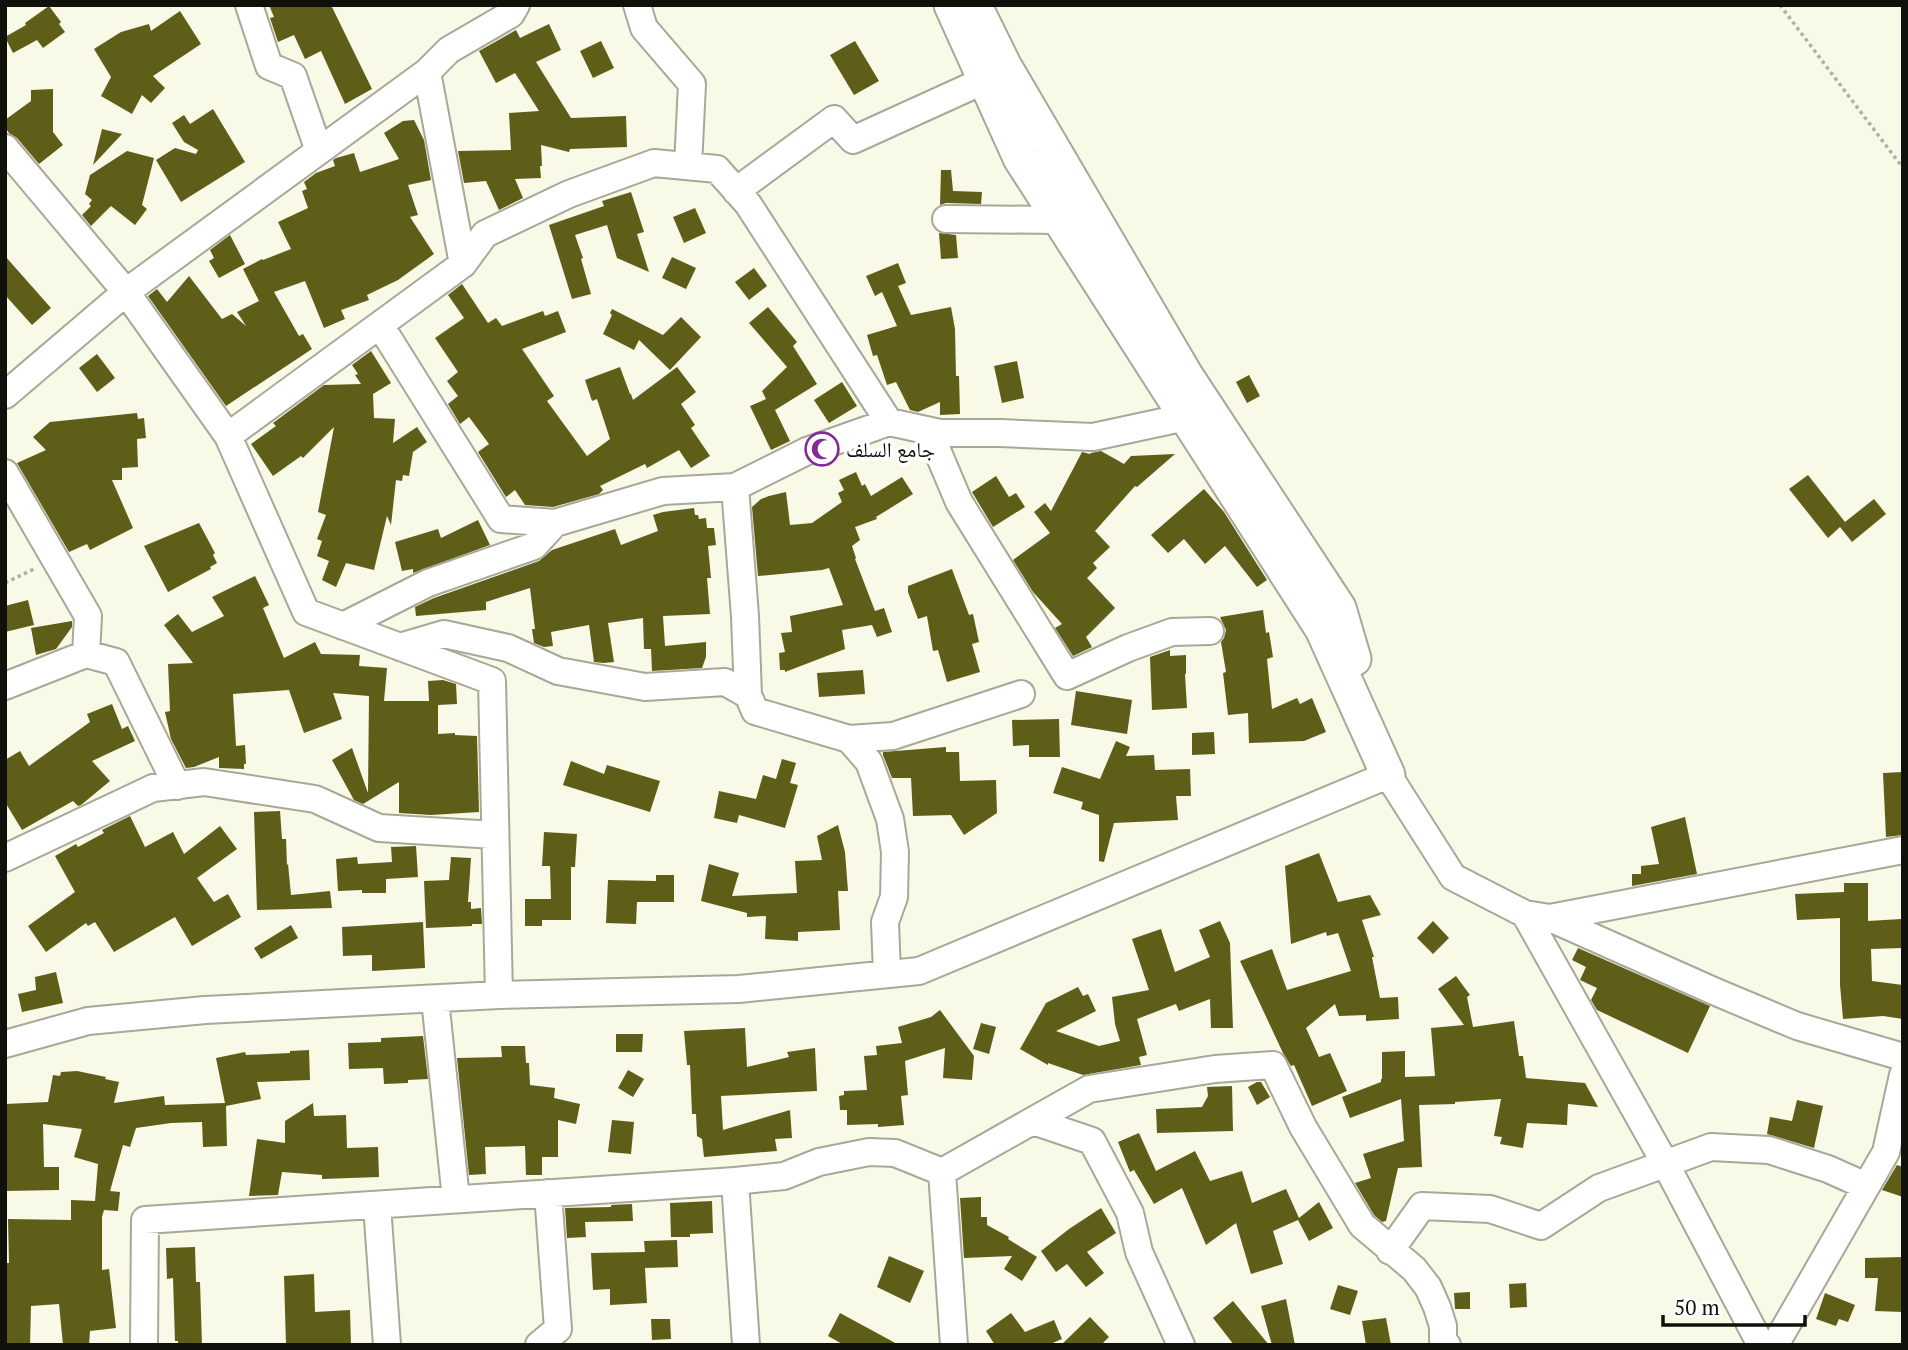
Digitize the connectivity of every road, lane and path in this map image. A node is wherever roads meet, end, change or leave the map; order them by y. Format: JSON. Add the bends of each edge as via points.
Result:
{"nodes":[{"id":1,"x":249,"y":5,"type":"edge"},
{"id":2,"x":516,"y":5,"type":"edge"},
{"id":3,"x":637,"y":5,"type":"edge"},
{"id":4,"x":951,"y":5,"type":"edge"},
{"id":5,"x":975,"y":5,"type":"edge"},
{"id":6,"x":1780,"y":5,"type":"edge"},
{"id":7,"x":427,"y":72,"type":"junction"},
{"id":8,"x":985,"y":80,"type":"junction"},
{"id":9,"x":5,"y":148,"type":"edge"},
{"id":10,"x":319,"y":151,"type":"junction"},
{"id":11,"x":688,"y":166,"type":"junction"},
{"id":12,"x":1903,"y":168,"type":"edge"},
{"id":13,"x":736,"y":191,"type":"junction"},
{"id":14,"x":946,"y":219,"type":"dead end"},
{"id":15,"x":1059,"y":219,"type":"junction"},
{"id":16,"x":463,"y":264,"type":"junction"},
{"id":17,"x":126,"y":292,"type":"junction"},
{"id":18,"x":380,"y":324,"type":"junction"},
{"id":19,"x":5,"y":395,"type":"edge"},
{"id":20,"x":1186,"y":417,"type":"junction"},
{"id":21,"x":889,"y":422,"type":"junction"},
{"id":22,"x":929,"y":430,"type":"junction"},
{"id":23,"x":228,"y":436,"type":"junction"},
{"id":24,"x":5,"y":473,"type":"edge"},
{"id":25,"x":735,"y":486,"type":"junction"},
{"id":26,"x":555,"y":523,"type":"junction"},
{"id":27,"x":55,"y":559,"type":"junction"},
{"id":28,"x":5,"y":583,"type":"edge"},
{"id":29,"x":344,"y":626,"type":"junction"},
{"id":30,"x":1210,"y":631,"type":"dead end"},
{"id":31,"x":400,"y":647,"type":"junction"},
{"id":32,"x":86,"y":654,"type":"junction"},
{"id":33,"x":5,"y":685,"type":"edge"},
{"id":34,"x":1021,"y":694,"type":"dead end"},
{"id":35,"x":748,"y":695,"type":"junction"},
{"id":36,"x":849,"y":739,"type":"junction"},
{"id":37,"x":1388,"y":775,"type":"junction"},
{"id":38,"x":177,"y":786,"type":"junction"},
{"id":39,"x":495,"y":835,"type":"junction"},
{"id":40,"x":1903,"y":850,"type":"edge"},
{"id":41,"x":5,"y":858,"type":"edge"},
{"id":42,"x":1538,"y":916,"type":"junction"},
{"id":43,"x":887,"y":974,"type":"junction"},
{"id":44,"x":499,"y":995,"type":"junction"},
{"id":45,"x":435,"y":999,"type":"junction"},
{"id":46,"x":5,"y":1044,"type":"edge"},
{"id":47,"x":1903,"y":1057,"type":"edge"},
{"id":48,"x":1903,"y":1075,"type":"edge"},
{"id":49,"x":1033,"y":1121,"type":"junction"},
{"id":50,"x":1665,"y":1163,"type":"junction"},
{"id":51,"x":942,"y":1172,"type":"junction"},
{"id":52,"x":734,"y":1181,"type":"junction"},
{"id":53,"x":1866,"y":1186,"type":"junction"},
{"id":54,"x":548,"y":1193,"type":"junction"},
{"id":55,"x":456,"y":1199,"type":"junction"},
{"id":56,"x":377,"y":1205,"type":"junction"},
{"id":57,"x":1390,"y":1251,"type":"junction"},
{"id":58,"x":144,"y":1345,"type":"edge"},
{"id":59,"x":387,"y":1345,"type":"edge"},
{"id":60,"x":539,"y":1345,"type":"edge"},
{"id":61,"x":746,"y":1345,"type":"edge"},
{"id":62,"x":954,"y":1345,"type":"edge"},
{"id":63,"x":1181,"y":1345,"type":"edge"},
{"id":64,"x":1447,"y":1345,"type":"edge"},
{"id":65,"x":1762,"y":1345,"type":"edge"},
{"id":66,"x":1775,"y":1345,"type":"edge"}],
"edges":[{"from":1,"to":10,"type":"street","via":[[269,66],[293,76]]},
{"from":2,"to":7,"type":"street","via":[[511,14],[449,50]]},
{"from":3,"to":11,"type":"street","via":[[644,28],[692,84]]},
{"from":4,"to":8,"type":"main road"},
{"from":5,"to":37,"type":"main road","via":[[1004,65],[1187,377],[1339,608]]},
{"from":6,"to":12,"type":"path"},
{"from":7,"to":10,"type":"street"},
{"from":7,"to":16,"type":"street"},
{"from":8,"to":13,"type":"street","via":[[853,140],[834,119]]},
{"from":8,"to":15,"type":"main road","via":[[1020,158]]},
{"from":9,"to":17,"type":"street"},
{"from":10,"to":17,"type":"street"},
{"from":11,"to":13,"type":"street","via":[[717,169]]},
{"from":11,"to":16,"type":"street","via":[[654,163],[569,194],[485,234]]},
{"from":13,"to":21,"type":"street"},
{"from":14,"to":15,"type":"street"},
{"from":15,"to":20,"type":"main road"},
{"from":16,"to":18,"type":"street"},
{"from":17,"to":19,"type":"street"},
{"from":17,"to":23,"type":"street"},
{"from":18,"to":23,"type":"street"},
{"from":18,"to":26,"type":"street","via":[[501,519]]},
{"from":20,"to":22,"type":"street","via":[[1093,437]]},
{"from":20,"to":37,"type":"main road","via":[[1322,629]]},
{"from":21,"to":22,"type":"street"},
{"from":21,"to":25,"type":"street","via":[[807,451]]},
{"from":22,"to":30,"type":"street","via":[[959,502],[1067,676],[1172,632]]},
{"from":23,"to":29,"type":"street","via":[[306,612]]},
{"from":24,"to":27,"type":"street"},
{"from":25,"to":26,"type":"street","via":[[663,491]]},
{"from":25,"to":35,"type":"street"},
{"from":26,"to":29,"type":"street","via":[[534,546],[428,583]]},
{"from":27,"to":28,"type":"path"},
{"from":27,"to":32,"type":"street","via":[[88,616]]},
{"from":29,"to":31,"type":"street"},
{"from":31,"to":35,"type":"street","via":[[444,634],[508,648],[558,671],[645,687],[725,682]]},
{"from":31,"to":39,"type":"street","via":[[492,681]]},
{"from":32,"to":33,"type":"street"},
{"from":32,"to":38,"type":"street","via":[[116,662]]},
{"from":34,"to":36,"type":"street","via":[[893,736]]},
{"from":35,"to":36,"type":"street","via":[[755,711]]},
{"from":36,"to":43,"type":"street","via":[[869,762],[890,819],[895,852],[894,897],[885,922]]},
{"from":37,"to":42,"type":"street","via":[[1454,877]]},
{"from":37,"to":43,"type":"street","via":[[919,971]]},
{"from":38,"to":39,"type":"street","via":[[204,782],[315,799],[379,828]]},
{"from":38,"to":41,"type":"street","via":[[153,788]]},
{"from":39,"to":44,"type":"street"},
{"from":40,"to":42,"type":"street"},
{"from":42,"to":47,"type":"street","via":[[1797,1026]]},
{"from":42,"to":50,"type":"street"},
{"from":43,"to":44,"type":"street","via":[[738,989]]},
{"from":44,"to":45,"type":"street"},
{"from":45,"to":46,"type":"street","via":[[205,1010],[88,1021]]},
{"from":45,"to":55,"type":"street"},
{"from":48,"to":53,"type":"street","via":[[1886,1152]]},
{"from":49,"to":51,"type":"street"},
{"from":49,"to":57,"type":"street","via":[[1089,1089],[1215,1069],[1273,1065],[1362,1225]]},
{"from":49,"to":63,"type":"street","via":[[1092,1141],[1130,1213],[1139,1252]]},
{"from":50,"to":53,"type":"street","via":[[1711,1147],[1769,1150]]},
{"from":50,"to":57,"type":"street","via":[[1599,1188],[1541,1226],[1490,1209],[1422,1206]]},
{"from":50,"to":65,"type":"street"},
{"from":51,"to":52,"type":"street","via":[[895,1153],[869,1152],[818,1161],[784,1176]]},
{"from":51,"to":62,"type":"street"},
{"from":52,"to":54,"type":"street"},
{"from":52,"to":61,"type":"street"},
{"from":53,"to":66,"type":"street"},
{"from":54,"to":55,"type":"street"},
{"from":54,"to":60,"type":"street","via":[[558,1329]]},
{"from":55,"to":56,"type":"street"},
{"from":56,"to":58,"type":"street","via":[[145,1220]]},
{"from":56,"to":59,"type":"street"},
{"from":57,"to":64,"type":"street","via":[[1428,1287]]}]}
